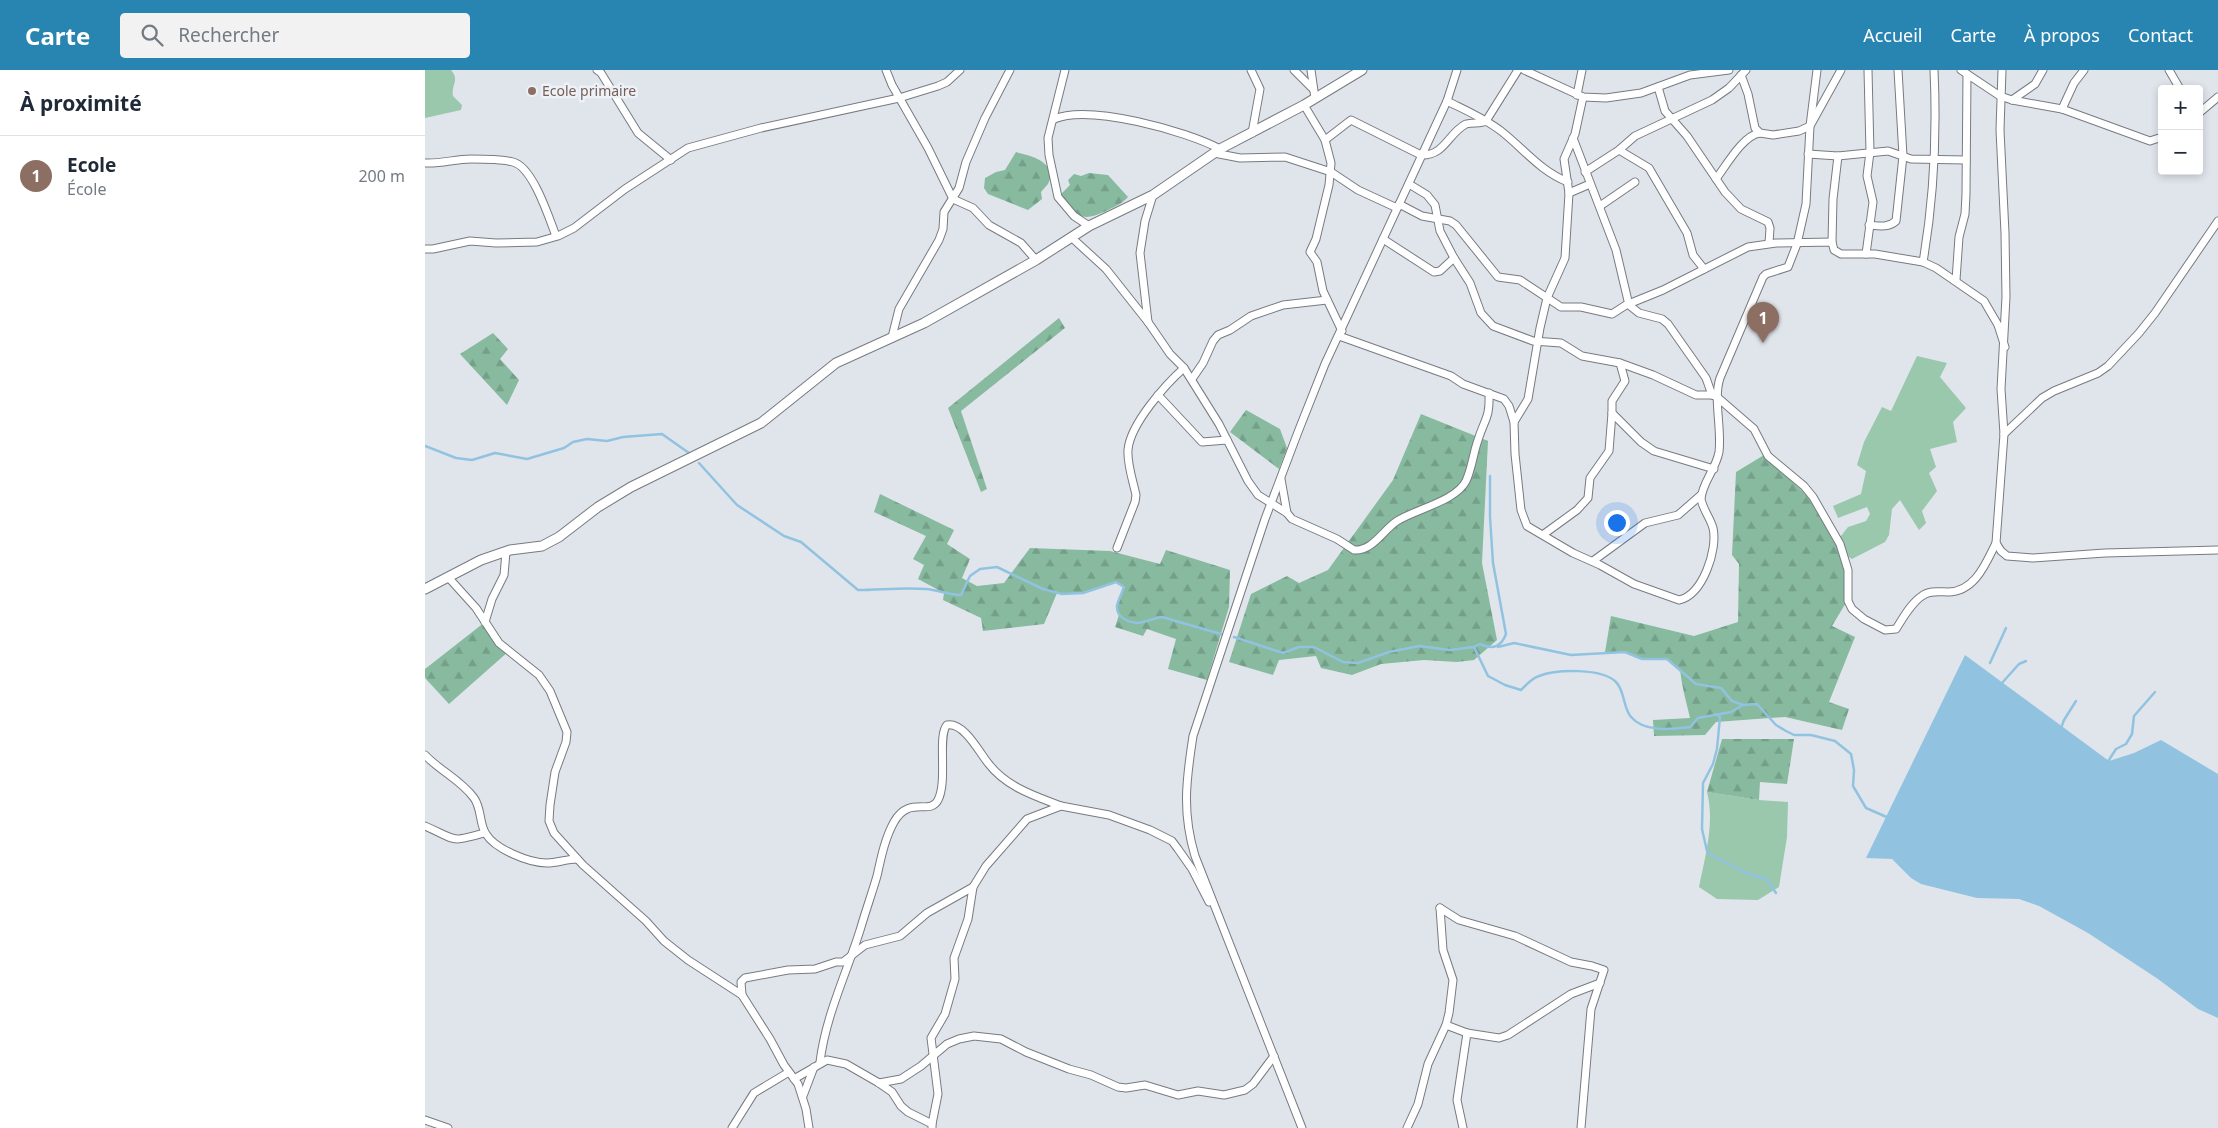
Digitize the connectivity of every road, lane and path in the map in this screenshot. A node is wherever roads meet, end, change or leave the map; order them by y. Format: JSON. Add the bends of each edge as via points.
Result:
{"nodes":[{"id":1,"x":597,"y":70,"type":"edge"},
{"id":2,"x":887,"y":70,"type":"edge"},
{"id":3,"x":959,"y":70,"type":"edge"},
{"id":4,"x":1010,"y":70,"type":"edge"},
{"id":5,"x":1065,"y":70,"type":"edge"},
{"id":6,"x":1251,"y":70,"type":"edge"},
{"id":7,"x":1295,"y":70,"type":"edge"},
{"id":8,"x":1311,"y":70,"type":"edge"},
{"id":9,"x":1362,"y":70,"type":"edge"},
{"id":10,"x":1457,"y":70,"type":"edge"},
{"id":11,"x":1517,"y":70,"type":"edge"},
{"id":12,"x":1524,"y":70,"type":"edge"},
{"id":13,"x":1581,"y":70,"type":"edge"},
{"id":14,"x":1729,"y":70,"type":"edge"},
{"id":15,"x":1817,"y":70,"type":"edge"},
{"id":16,"x":1841,"y":70,"type":"edge"},
{"id":17,"x":1869,"y":70,"type":"edge"},
{"id":18,"x":1898,"y":70,"type":"edge"},
{"id":19,"x":1934,"y":70,"type":"edge"},
{"id":20,"x":2001,"y":70,"type":"edge"},
{"id":21,"x":2043,"y":70,"type":"edge"},
{"id":22,"x":2084,"y":70,"type":"edge"},
{"id":23,"x":2169,"y":70,"type":"edge"},
{"id":24,"x":1964,"y":72,"type":"edge"},
{"id":25,"x":1743,"y":73,"type":"edge"},
{"id":26,"x":2178,"y":85,"type":"edge"},
{"id":27,"x":1657,"y":87,"type":"junction"},
{"id":28,"x":1314,"y":94,"type":"junction"},
{"id":29,"x":1580,"y":96,"type":"junction"},
{"id":30,"x":2000,"y":96,"type":"junction"},
{"id":31,"x":2218,"y":97,"type":"edge"},
{"id":32,"x":899,"y":98,"type":"junction"},
{"id":33,"x":2012,"y":100,"type":"junction"},
{"id":34,"x":1447,"y":101,"type":"junction"},
{"id":35,"x":1304,"y":105,"type":"junction"},
{"id":36,"x":2062,"y":108,"type":"junction"},
{"id":37,"x":2203,"y":108,"type":"edge"},
{"id":38,"x":1054,"y":119,"type":"junction"},
{"id":39,"x":1672,"y":119,"type":"junction"},
{"id":40,"x":1486,"y":121,"type":"junction"},
{"id":41,"x":1810,"y":126,"type":"junction"},
{"id":42,"x":1252,"y":133,"type":"junction"},
{"id":43,"x":1760,"y":133,"type":"junction"},
{"id":44,"x":1573,"y":138,"type":"junction"},
{"id":45,"x":2158,"y":138,"type":"edge"},
{"id":46,"x":1325,"y":140,"type":"junction"},
{"id":47,"x":1619,"y":150,"type":"junction"},
{"id":48,"x":1217,"y":151,"type":"junction"},
{"id":49,"x":1870,"y":152,"type":"junction"},
{"id":50,"x":1808,"y":154,"type":"junction"},
{"id":51,"x":1421,"y":155,"type":"junction"},
{"id":52,"x":1838,"y":156,"type":"junction"},
{"id":53,"x":1903,"y":156,"type":"junction"},
{"id":54,"x":1935,"y":159,"type":"junction"},
{"id":55,"x":671,"y":160,"type":"junction"},
{"id":56,"x":1966,"y":160,"type":"junction"},
{"id":57,"x":425,"y":163,"type":"edge"},
{"id":58,"x":1331,"y":172,"type":"junction"},
{"id":59,"x":1585,"y":172,"type":"junction"},
{"id":60,"x":1716,"y":179,"type":"junction"},
{"id":61,"x":1568,"y":182,"type":"junction"},
{"id":62,"x":1635,"y":182,"type":"dead end"},
{"id":63,"x":1409,"y":184,"type":"junction"},
{"id":64,"x":1590,"y":184,"type":"junction"},
{"id":65,"x":1569,"y":193,"type":"junction"},
{"id":66,"x":1153,"y":194,"type":"junction"},
{"id":67,"x":953,"y":199,"type":"junction"},
{"id":68,"x":1398,"y":206,"type":"junction"},
{"id":69,"x":1600,"y":206,"type":"junction"},
{"id":70,"x":1438,"y":220,"type":"junction"},
{"id":71,"x":2218,"y":220,"type":"edge"},
{"id":72,"x":1869,"y":225,"type":"junction"},
{"id":73,"x":1089,"y":226,"type":"junction"},
{"id":74,"x":556,"y":236,"type":"junction"},
{"id":75,"x":1071,"y":237,"type":"junction"},
{"id":76,"x":1383,"y":239,"type":"junction"},
{"id":77,"x":1832,"y":242,"type":"junction"},
{"id":78,"x":1769,"y":243,"type":"junction"},
{"id":79,"x":1797,"y":244,"type":"junction"},
{"id":80,"x":425,"y":249,"type":"edge"},
{"id":81,"x":1866,"y":254,"type":"junction"},
{"id":82,"x":1454,"y":258,"type":"junction"},
{"id":83,"x":1036,"y":260,"type":"junction"},
{"id":84,"x":1923,"y":262,"type":"junction"},
{"id":85,"x":1704,"y":269,"type":"junction"},
{"id":86,"x":1956,"y":280,"type":"junction"},
{"id":87,"x":1547,"y":298,"type":"junction"},
{"id":88,"x":1327,"y":300,"type":"junction"},
{"id":89,"x":1629,"y":305,"type":"junction"},
{"id":90,"x":1148,"y":322,"type":"junction"},
{"id":91,"x":1340,"y":333,"type":"junction"},
{"id":92,"x":892,"y":338,"type":"junction"},
{"id":93,"x":1537,"y":342,"type":"junction"},
{"id":94,"x":2005,"y":347,"type":"junction"},
{"id":95,"x":1620,"y":363,"type":"junction"},
{"id":96,"x":1184,"y":368,"type":"junction"},
{"id":97,"x":1192,"y":379,"type":"junction"},
{"id":98,"x":1489,"y":393,"type":"junction"},
{"id":99,"x":1157,"y":395,"type":"junction"},
{"id":100,"x":1715,"y":396,"type":"junction"},
{"id":101,"x":1612,"y":413,"type":"junction"},
{"id":102,"x":1514,"y":422,"type":"junction"},
{"id":103,"x":2004,"y":434,"type":"junction"},
{"id":104,"x":1227,"y":440,"type":"junction"},
{"id":105,"x":1714,"y":469,"type":"junction"},
{"id":106,"x":1281,"y":479,"type":"junction"},
{"id":107,"x":1701,"y":495,"type":"junction"},
{"id":108,"x":1271,"y":502,"type":"junction"},
{"id":109,"x":1287,"y":512,"type":"junction"},
{"id":110,"x":1544,"y":534,"type":"junction"},
{"id":111,"x":1997,"y":543,"type":"junction"},
{"id":112,"x":1117,"y":548,"type":"dead end"},
{"id":113,"x":2218,"y":550,"type":"edge"},
{"id":114,"x":506,"y":552,"type":"junction"},
{"id":115,"x":1593,"y":561,"type":"junction"},
{"id":116,"x":448,"y":577,"type":"junction"},
{"id":117,"x":425,"y":589,"type":"edge"},
{"id":118,"x":485,"y":622,"type":"junction"},
{"id":119,"x":425,"y":755,"type":"edge"},
{"id":120,"x":1061,"y":806,"type":"junction"},
{"id":121,"x":425,"y":826,"type":"edge"},
{"id":122,"x":484,"y":833,"type":"junction"},
{"id":123,"x":577,"y":859,"type":"junction"},
{"id":124,"x":973,"y":887,"type":"junction"},
{"id":125,"x":1217,"y":914,"type":"junction"},
{"id":126,"x":852,"y":954,"type":"junction"},
{"id":127,"x":1600,"y":983,"type":"junction"},
{"id":128,"x":742,"y":994,"type":"junction"},
{"id":129,"x":1446,"y":1025,"type":"junction"},
{"id":130,"x":1467,"y":1033,"type":"junction"},
{"id":131,"x":934,"y":1055,"type":"junction"},
{"id":132,"x":1274,"y":1056,"type":"junction"},
{"id":133,"x":820,"y":1062,"type":"junction"},
{"id":134,"x":814,"y":1067,"type":"junction"},
{"id":135,"x":789,"y":1072,"type":"junction"},
{"id":136,"x":795,"y":1079,"type":"junction"},
{"id":137,"x":879,"y":1083,"type":"junction"},
{"id":138,"x":803,"y":1097,"type":"junction"},
{"id":139,"x":425,"y":1120,"type":"edge"},
{"id":140,"x":932,"y":1126,"type":"edge"},
{"id":141,"x":448,"y":1128,"type":"edge"},
{"id":142,"x":732,"y":1128,"type":"edge"},
{"id":143,"x":809,"y":1128,"type":"edge"},
{"id":144,"x":1302,"y":1128,"type":"edge"},
{"id":145,"x":1407,"y":1128,"type":"edge"},
{"id":146,"x":1463,"y":1128,"type":"edge"},
{"id":147,"x":1581,"y":1128,"type":"edge"}],
"edges":[{"from":1,"to":55,"type":"street","via":[[638,133]]},
{"from":2,"to":32,"type":"street"},
{"from":3,"to":32,"type":"street","via":[[947,82]]},
{"from":4,"to":67,"type":"street","via":[[985,118]]},
{"from":5,"to":38,"type":"street"},
{"from":6,"to":42,"type":"street","via":[[1260,89]]},
{"from":7,"to":28,"type":"street"},
{"from":8,"to":28,"type":"street"},
{"from":9,"to":28,"type":"street"},
{"from":10,"to":34,"type":"street"},
{"from":11,"to":40,"type":"street"},
{"from":12,"to":29,"type":"street"},
{"from":13,"to":29,"type":"street"},
{"from":14,"to":27,"type":"street","via":[[1690,75]]},
{"from":15,"to":41,"type":"street"},
{"from":16,"to":41,"type":"street"},
{"from":17,"to":49,"type":"street"},
{"from":18,"to":53,"type":"street"},
{"from":19,"to":54,"type":"street"},
{"from":20,"to":30,"type":"street"},
{"from":21,"to":33,"type":"street","via":[[2035,84]]},
{"from":22,"to":36,"type":"street"},
{"from":23,"to":26,"type":"street"},
{"from":24,"to":30,"type":"street"},
{"from":24,"to":56,"type":"street"},
{"from":25,"to":39,"type":"street","via":[[1712,100]]},
{"from":25,"to":43,"type":"street","via":[[1755,128]]},
{"from":27,"to":29,"type":"street","via":[[1623,96]]},
{"from":27,"to":39,"type":"street","via":[[1663,107]]},
{"from":28,"to":35,"type":"street"},
{"from":29,"to":44,"type":"street"},
{"from":30,"to":33,"type":"street"},
{"from":30,"to":94,"type":"street","via":[[2006,259]]},
{"from":31,"to":37,"type":"street"},
{"from":32,"to":55,"type":"street","via":[[761,128],[688,148]]},
{"from":32,"to":67,"type":"street"},
{"from":33,"to":36,"type":"street"},
{"from":34,"to":40,"type":"street"},
{"from":34,"to":51,"type":"street"},
{"from":35,"to":42,"type":"street"},
{"from":35,"to":46,"type":"street"},
{"from":36,"to":45,"type":"street","via":[[2150,141]]},
{"from":38,"to":48,"type":"street","via":[[1075,114],[1121,119],[1191,136]]},
{"from":38,"to":73,"type":"street","via":[[1048,138],[1058,196],[1074,216]]},
{"from":39,"to":47,"type":"street","via":[[1635,136]]},
{"from":39,"to":60,"type":"street"},
{"from":40,"to":51,"type":"street","via":[[1467,124],[1440,150]]},
{"from":40,"to":61,"type":"street","via":[[1534,162]]},
{"from":41,"to":43,"type":"street","via":[[1773,136]]},
{"from":41,"to":50,"type":"street"},
{"from":42,"to":48,"type":"street"},
{"from":43,"to":60,"type":"street","via":[[1747,139]]},
{"from":44,"to":59,"type":"street"},
{"from":44,"to":61,"type":"street","via":[[1564,159]]},
{"from":46,"to":51,"type":"street","via":[[1351,120]]},
{"from":46,"to":58,"type":"street","via":[[1331,157]]},
{"from":47,"to":59,"type":"street"},
{"from":47,"to":85,"type":"street","via":[[1649,168],[1687,233],[1693,255]]},
{"from":48,"to":58,"type":"street","via":[[1240,158],[1280,156]]},
{"from":48,"to":66,"type":"street"},
{"from":49,"to":52,"type":"street"},
{"from":49,"to":53,"type":"street","via":[[1887,151]]},
{"from":49,"to":72,"type":"street","via":[[1867,176],[1873,202]]},
{"from":50,"to":52,"type":"street"},
{"from":50,"to":79,"type":"street","via":[[1806,204]]},
{"from":51,"to":63,"type":"street"},
{"from":52,"to":77,"type":"street"},
{"from":53,"to":54,"type":"street"},
{"from":53,"to":72,"type":"street","via":[[1896,221],[1891,225]]},
{"from":54,"to":56,"type":"street"},
{"from":54,"to":84,"type":"street"},
{"from":55,"to":74,"type":"street","via":[[625,189],[575,228]]},
{"from":56,"to":86,"type":"street","via":[[1965,214],[1959,237]]},
{"from":57,"to":74,"type":"street","via":[[469,159],[513,162],[522,167],[534,184]]},
{"from":58,"to":68,"type":"street","via":[[1359,190]]},
{"from":58,"to":88,"type":"street","via":[[1316,239],[1309,250],[1317,262]]},
{"from":59,"to":64,"type":"street"},
{"from":60,"to":78,"type":"street","via":[[1741,209],[1768,222]]},
{"from":61,"to":65,"type":"street"},
{"from":62,"to":69,"type":"street"},
{"from":63,"to":68,"type":"street"},
{"from":63,"to":70,"type":"street","via":[[1432,200]]},
{"from":64,"to":65,"type":"street"},
{"from":64,"to":69,"type":"street"},
{"from":65,"to":87,"type":"street","via":[[1565,258]]},
{"from":66,"to":73,"type":"street"},
{"from":66,"to":90,"type":"street","via":[[1140,253]]},
{"from":67,"to":83,"type":"street","via":[[973,208],[989,225],[1021,243]]},
{"from":67,"to":92,"type":"street","via":[[944,212],[939,240],[899,309]]},
{"from":68,"to":70,"type":"street"},
{"from":68,"to":76,"type":"street"},
{"from":69,"to":89,"type":"street","via":[[1616,250]]},
{"from":70,"to":82,"type":"street"},
{"from":70,"to":87,"type":"street","via":[[1450,221],[1459,227],[1496,276],[1520,280]]},
{"from":71,"to":103,"type":"street","via":[[2155,313],[2109,366],[2098,374],[2041,398]]},
{"from":72,"to":81,"type":"street"},
{"from":73,"to":75,"type":"street"},
{"from":74,"to":80,"type":"street","via":[[537,242],[470,242]]},
{"from":75,"to":83,"type":"street"},
{"from":75,"to":90,"type":"street","via":[[1105,269]]},
{"from":76,"to":82,"type":"street","via":[[1434,272],[1440,271]]},
{"from":76,"to":91,"type":"street"},
{"from":77,"to":79,"type":"street"},
{"from":77,"to":81,"type":"street","via":[[1834,250],[1841,254]]},
{"from":78,"to":79,"type":"street"},
{"from":78,"to":85,"type":"street","via":[[1748,247]]},
{"from":79,"to":100,"type":"street","via":[[1789,266],[1763,277],[1719,378]]},
{"from":81,"to":84,"type":"street"},
{"from":82,"to":93,"type":"street","via":[[1467,277],[1477,306],[1489,323]]},
{"from":83,"to":92,"type":"street"},
{"from":84,"to":86,"type":"street"},
{"from":85,"to":89,"type":"street"},
{"from":86,"to":94,"type":"street","via":[[1984,301],[1998,325]]},
{"from":87,"to":89,"type":"street","via":[[1561,307],[1581,307],[1612,314]]},
{"from":87,"to":93,"type":"street"},
{"from":88,"to":91,"type":"street"},
{"from":88,"to":97,"type":"street","via":[[1283,306],[1251,316],[1218,335]]},
{"from":89,"to":100,"type":"street","via":[[1639,313],[1668,324]]},
{"from":90,"to":96,"type":"street"},
{"from":91,"to":98,"type":"street"},
{"from":91,"to":106,"type":"street"},
{"from":92,"to":114,"type":"street","via":[[835,363],[761,423],[631,487],[559,537],[542,546]]},
{"from":93,"to":95,"type":"street","via":[[1561,343],[1581,356]]},
{"from":93,"to":102,"type":"street","via":[[1529,399]]},
{"from":94,"to":103,"type":"street","via":[[2001,389]]},
{"from":95,"to":100,"type":"street","via":[[1695,395]]},
{"from":95,"to":101,"type":"street","via":[[1625,380],[1612,401]]},
{"from":96,"to":97,"type":"street"},
{"from":96,"to":99,"type":"street"},
{"from":97,"to":104,"type":"street"},
{"from":98,"to":102,"type":"street","via":[[1507,402]]},
{"from":98,"to":109,"type":"street","via":[[1489,414],[1464,484],[1455,492],[1398,521],[1370,546],[1354,550],[1292,519]]},
{"from":99,"to":104,"type":"street","via":[[1202,442]]},
{"from":99,"to":112,"type":"street","via":[[1129,445],[1135,502]]},
{"from":100,"to":105,"type":"street","via":[[1719,444]]},
{"from":100,"to":111,"type":"street","via":[[1754,429],[1768,456],[1813,497],[1840,544],[1848,570],[1849,606],[1873,624],[1885,630],[1896,629],[1921,596],[1969,586]]},
{"from":101,"to":105,"type":"street","via":[[1654,451]]},
{"from":101,"to":110,"type":"street","via":[[1609,450],[1590,478],[1588,498]]},
{"from":102,"to":110,"type":"street","via":[[1524,520],[1527,526]]},
{"from":103,"to":111,"type":"street"},
{"from":104,"to":108,"type":"street","via":[[1248,481],[1258,495]]},
{"from":105,"to":107,"type":"street"},
{"from":106,"to":108,"type":"street"},
{"from":106,"to":109,"type":"street"},
{"from":107,"to":115,"type":"street","via":[[1678,515],[1645,523]]},
{"from":107,"to":115,"type":"street","via":[[1702,505],[1713,527],[1713,555],[1700,581],[1684,599],[1671,598],[1634,584]]},
{"from":108,"to":109,"type":"street"},
{"from":108,"to":125,"type":"street","via":[[1193,736],[1187,772],[1187,831]]},
{"from":110,"to":115,"type":"street","via":[[1573,553]]},
{"from":111,"to":113,"type":"street","via":[[2007,556],[2033,558]]},
{"from":114,"to":116,"type":"street","via":[[481,560]]},
{"from":114,"to":118,"type":"street","via":[[504,575]]},
{"from":116,"to":117,"type":"street"},
{"from":116,"to":118,"type":"street","via":[[477,608]]},
{"from":118,"to":123,"type":"street","via":[[499,643],[543,680],[567,732],[555,772],[549,821],[554,833]]},
{"from":119,"to":122,"type":"street","via":[[475,799]]},
{"from":120,"to":124,"type":"street","via":[[1027,819],[985,866]]},
{"from":120,"to":125,"type":"street","via":[[1109,815],[1172,841],[1187,860]]},
{"from":120,"to":126,"type":"street","via":[[1011,784],[988,763],[972,740],[957,727],[947,725],[943,732],[943,775],[938,800],[934,805],[907,807],[894,822]]},
{"from":121,"to":122,"type":"street","via":[[451,840]]},
{"from":122,"to":123,"type":"street","via":[[492,844],[536,862]]},
{"from":123,"to":128,"type":"street","via":[[664,941]]},
{"from":124,"to":126,"type":"street","via":[[927,913],[900,936],[865,945]]},
{"from":124,"to":131,"type":"street","via":[[968,918],[954,958],[955,979],[945,1014],[931,1038]]},
{"from":125,"to":132,"type":"street"},
{"from":126,"to":128,"type":"street","via":[[843,962],[815,969],[745,978],[741,982]]},
{"from":126,"to":133,"type":"street","via":[[832,1004]]},
{"from":127,"to":129,"type":"street","via":[[1603,970],[1571,962],[1515,936],[1459,920],[1440,908],[1443,950],[1453,980]]},
{"from":127,"to":130,"type":"street","via":[[1571,994],[1508,1035],[1499,1038]]},
{"from":127,"to":147,"type":"street","via":[[1591,1009]]},
{"from":128,"to":135,"type":"street"},
{"from":129,"to":130,"type":"street"},
{"from":129,"to":145,"type":"street","via":[[1428,1064],[1418,1104]]},
{"from":130,"to":146,"type":"street","via":[[1457,1100]]},
{"from":131,"to":132,"type":"street","via":[[947,1044],[965,1037],[995,1037],[1118,1087],[1145,1084],[1178,1095],[1198,1091],[1224,1095],[1245,1090]]},
{"from":131,"to":137,"type":"street","via":[[901,1079]]},
{"from":131,"to":140,"type":"street","via":[[938,1094]]},
{"from":132,"to":144,"type":"street"},
{"from":133,"to":134,"type":"street"},
{"from":133,"to":137,"type":"street","via":[[827,1060],[846,1064]]},
{"from":134,"to":136,"type":"street"},
{"from":134,"to":138,"type":"street"},
{"from":135,"to":136,"type":"street"},
{"from":135,"to":142,"type":"street","via":[[754,1093]]},
{"from":136,"to":138,"type":"street"},
{"from":137,"to":140,"type":"street","via":[[892,1092],[903,1109]]},
{"from":138,"to":143,"type":"street"},
{"from":139,"to":141,"type":"street"}]}
